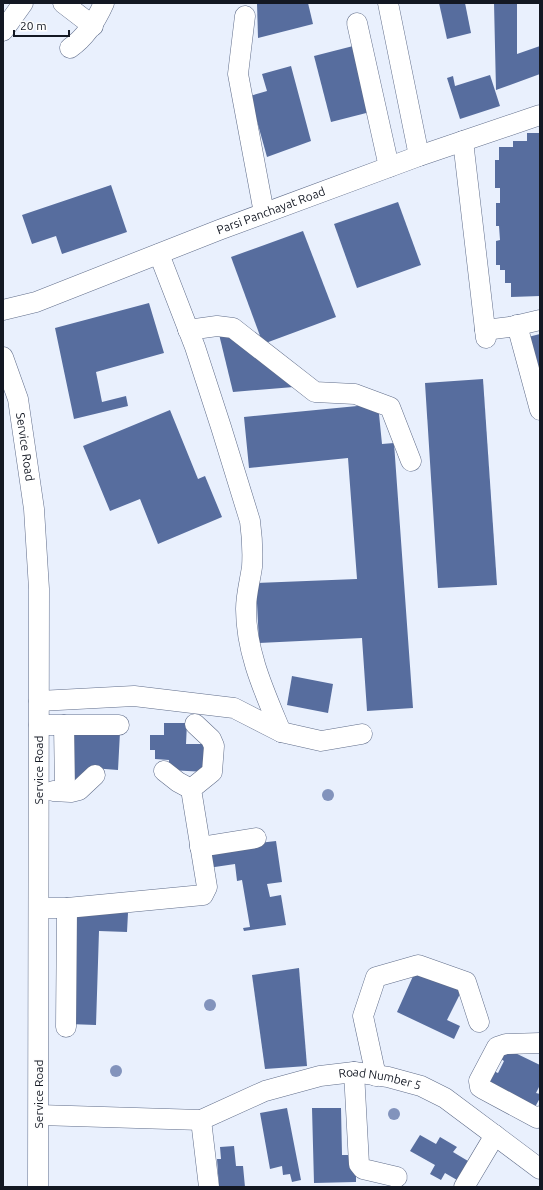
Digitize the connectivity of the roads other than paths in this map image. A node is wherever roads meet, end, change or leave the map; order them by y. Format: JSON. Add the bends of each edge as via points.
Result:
{"nodes":[{"id":1,"x":22,"y":3,"type":"edge"},
{"id":2,"x":63,"y":3,"type":"edge"},
{"id":3,"x":104,"y":3,"type":"edge"},
{"id":4,"x":388,"y":3,"type":"edge"},
{"id":5,"x":245,"y":16,"type":"dead end"},
{"id":6,"x":357,"y":23,"type":"dead end"},
{"id":7,"x":92,"y":26,"type":"junction"},
{"id":8,"x":3,"y":31,"type":"edge"},
{"id":9,"x":70,"y":48,"type":"dead end"},
{"id":10,"x":540,"y":115,"type":"edge"},
{"id":11,"x":463,"y":141,"type":"junction"},
{"id":12,"x":419,"y":156,"type":"junction"},
{"id":13,"x":389,"y":167,"type":"junction"},
{"id":14,"x":264,"y":213,"type":"junction"},
{"id":15,"x":159,"y":254,"type":"junction"},
{"id":16,"x":3,"y":310,"type":"edge"},
{"id":17,"x":540,"y":320,"type":"edge"},
{"id":18,"x":517,"y":325,"type":"junction"},
{"id":19,"x":188,"y":330,"type":"junction"},
{"id":20,"x":3,"y":357,"type":"edge"},
{"id":21,"x":540,"y":410,"type":"edge"},
{"id":22,"x":411,"y":461,"type":"dead end"},
{"id":23,"x":39,"y":701,"type":"junction"},
{"id":24,"x":195,"y":724,"type":"dead end"},
{"id":25,"x":39,"y":725,"type":"junction"},
{"id":26,"x":64,"y":725,"type":"junction"},
{"id":27,"x":119,"y":725,"type":"dead end"},
{"id":28,"x":281,"y":732,"type":"junction"},
{"id":29,"x":362,"y":734,"type":"dead end"},
{"id":30,"x":164,"y":771,"type":"dead end"},
{"id":31,"x":95,"y":775,"type":"dead end"},
{"id":32,"x":191,"y":789,"type":"junction"},
{"id":33,"x":39,"y":790,"type":"junction"},
{"id":34,"x":66,"y":791,"type":"junction"},
{"id":35,"x":256,"y":838,"type":"dead end"},
{"id":36,"x":200,"y":847,"type":"junction"},
{"id":37,"x":39,"y":908,"type":"junction"},
{"id":38,"x":67,"y":908,"type":"junction"},
{"id":39,"x":479,"y":1022,"type":"dead end"},
{"id":40,"x":66,"y":1027,"type":"dead end"},
{"id":41,"x":540,"y":1042,"type":"edge"},
{"id":42,"x":354,"y":1072,"type":"junction"},
{"id":43,"x":376,"y":1076,"type":"junction"},
{"id":44,"x":495,"y":1096,"type":"junction"},
{"id":45,"x":38,"y":1115,"type":"junction"},
{"id":46,"x":540,"y":1116,"type":"edge"},
{"id":47,"x":201,"y":1120,"type":"junction"},
{"id":48,"x":479,"y":1123,"type":"junction"},
{"id":49,"x":495,"y":1135,"type":"junction"},
{"id":50,"x":540,"y":1169,"type":"edge"},
{"id":51,"x":397,"y":1177,"type":"dead end"},
{"id":52,"x":38,"y":1187,"type":"edge"},
{"id":53,"x":209,"y":1187,"type":"edge"},
{"id":54,"x":464,"y":1187,"type":"edge"}],
"edges":[{"from":1,"to":8,"type":"street"},
{"from":2,"to":7,"type":"street"},
{"from":3,"to":7,"type":"street"},
{"from":4,"to":12,"type":"street"},
{"from":5,"to":14,"type":"street","via":[[238,74]]},
{"from":6,"to":13,"type":"street"},
{"from":7,"to":9,"type":"street","via":[[79,42]]},
{"from":10,"to":11,"type":"street","name":"Parsi Panchayat Road"},
{"from":11,"to":12,"type":"street","name":"Parsi Panchayat Road"},
{"from":11,"to":18,"type":"street","via":[[485,334]]},
{"from":12,"to":13,"type":"street","name":"Parsi Panchayat Road"},
{"from":13,"to":14,"type":"street","name":"Parsi Panchayat Road"},
{"from":14,"to":15,"type":"street","name":"Parsi Panchayat Road"},
{"from":15,"to":16,"type":"street","name":"Parsi Panchayat Road","via":[[36,302]]},
{"from":15,"to":19,"type":"street"},
{"from":17,"to":18,"type":"street"},
{"from":18,"to":21,"type":"street"},
{"from":19,"to":22,"type":"street","via":[[216,326],[233,328],[315,392],[355,394],[390,407]]},
{"from":19,"to":28,"type":"street","via":[[250,521],[252,567],[246,610],[248,631],[259,680]]},
{"from":20,"to":23,"type":"street","name":"Service Road","via":[[18,399],[34,509],[39,589]]},
{"from":23,"to":25,"type":"street","name":"Service Road"},
{"from":23,"to":28,"type":"street","via":[[134,696],[181,701],[234,708]]},
{"from":24,"to":32,"type":"street","via":[[211,739],[214,746],[212,772]]},
{"from":25,"to":26,"type":"street"},
{"from":25,"to":33,"type":"street","name":"Service Road"},
{"from":26,"to":27,"type":"street"},
{"from":26,"to":34,"type":"street"},
{"from":28,"to":29,"type":"street","via":[[321,741]]},
{"from":30,"to":32,"type":"street"},
{"from":31,"to":34,"type":"street","via":[[79,790]]},
{"from":32,"to":36,"type":"street"},
{"from":33,"to":34,"type":"street"},
{"from":33,"to":37,"type":"street","name":"Service Road"},
{"from":35,"to":36,"type":"street"},
{"from":36,"to":38,"type":"street","via":[[207,887],[203,895]]},
{"from":37,"to":38,"type":"street"},
{"from":37,"to":45,"type":"street","name":"Service Road"},
{"from":38,"to":40,"type":"street"},
{"from":39,"to":43,"type":"street","via":[[466,982],[418,965],[376,977],[363,1016]]},
{"from":41,"to":44,"type":"street","via":[[497,1047],[479,1081],[480,1087]]},
{"from":42,"to":43,"type":"street","name":"Road Number 5"},
{"from":42,"to":47,"type":"street","name":"Road Number 5","via":[[320,1076],[265,1090]]},
{"from":42,"to":51,"type":"street","via":[[359,1164],[363,1169]]},
{"from":43,"to":48,"type":"street","name":"Road Number 5","via":[[421,1086],[445,1098]]},
{"from":44,"to":46,"type":"street","via":[[537,1118]]},
{"from":44,"to":48,"type":"street"},
{"from":45,"to":47,"type":"street","name":"Road Number 5"},
{"from":45,"to":52,"type":"street","name":"Service Road"},
{"from":47,"to":53,"type":"street"},
{"from":48,"to":49,"type":"street","name":"Road Number 5"},
{"from":49,"to":50,"type":"street","name":"Road Number 5"},
{"from":49,"to":54,"type":"street"}]}
